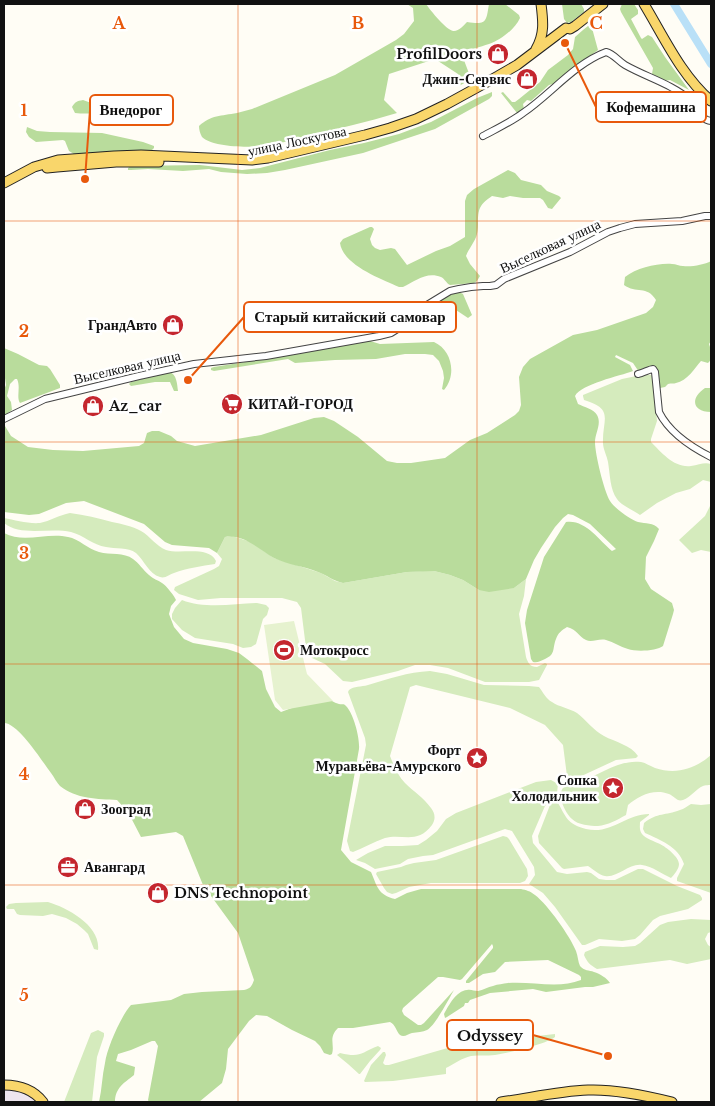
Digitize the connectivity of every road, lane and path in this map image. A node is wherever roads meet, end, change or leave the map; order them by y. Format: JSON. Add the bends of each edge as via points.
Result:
{"nodes":[{"id":1,"x":541,"y":4,"type":"edge"},
{"id":2,"x":603,"y":4,"type":"edge"},
{"id":3,"x":644,"y":4,"type":"edge"},
{"id":4,"x":543,"y":23,"type":"junction"},
{"id":5,"x":570,"y":28,"type":"junction"},
{"id":6,"x":555,"y":40,"type":"junction"},
{"id":7,"x":535,"y":52,"type":"junction"},
{"id":8,"x":711,"y":101,"type":"edge"},
{"id":9,"x":711,"y":121,"type":"edge"},
{"id":10,"x":483,"y":136,"type":"dead end"},
{"id":11,"x":4,"y":183,"type":"edge"},
{"id":12,"x":4,"y":190,"type":"edge"},
{"id":13,"x":711,"y":216,"type":"edge"},
{"id":14,"x":638,"y":374,"type":"dead end"},
{"id":15,"x":4,"y":419,"type":"edge"},
{"id":16,"x":711,"y":457,"type":"edge"},
{"id":17,"x":4,"y":1087,"type":"edge"},
{"id":18,"x":38,"y":1102,"type":"edge"},
{"id":19,"x":43,"y":1102,"type":"edge"},
{"id":20,"x":501,"y":1102,"type":"edge"},
{"id":21,"x":672,"y":1102,"type":"edge"}],
"edges":[{"from":1,"to":4,"type":"main road"},
{"from":2,"to":5,"type":"main road","name":"улица Лоскутова"},
{"from":3,"to":8,"type":"main road","via":[[681,67]]},
{"from":4,"to":5,"type":"main road","via":[[554,30]]},
{"from":4,"to":6,"type":"main road"},
{"from":4,"to":7,"type":"main road","via":[[542,37]]},
{"from":5,"to":6,"type":"main road","name":"улица Лоскутова"},
{"from":6,"to":7,"type":"main road","name":"улица Лоскутова"},
{"from":6,"to":12,"type":"main road","name":"улица Лоскутова","via":[[527,64],[464,101],[432,117],[376,137],[250,166],[116,162],[57,166],[38,171]]},
{"from":7,"to":11,"type":"main road","name":"улица Лоскутова","via":[[447,104],[416,119],[365,135],[252,160],[141,155],[58,160],[34,167]]},
{"from":9,"to":10,"type":"street","via":[[704,119],[680,93],[624,65],[606,52],[565,78],[523,114]]},
{"from":13,"to":15,"type":"street","name":"Выселковая улица","via":[[635,224],[608,232],[496,285],[450,291],[399,328],[379,336],[266,356],[194,364],[139,376],[45,399]]},
{"from":14,"to":16,"type":"street","via":[[650,369],[656,372],[662,418],[689,444]]},
{"from":17,"to":18,"type":"main road","via":[[32,1095]]},
{"from":17,"to":19,"type":"main road","via":[[27,1089]]},
{"from":20,"to":21,"type":"main road","via":[[590,1090]]}]}
